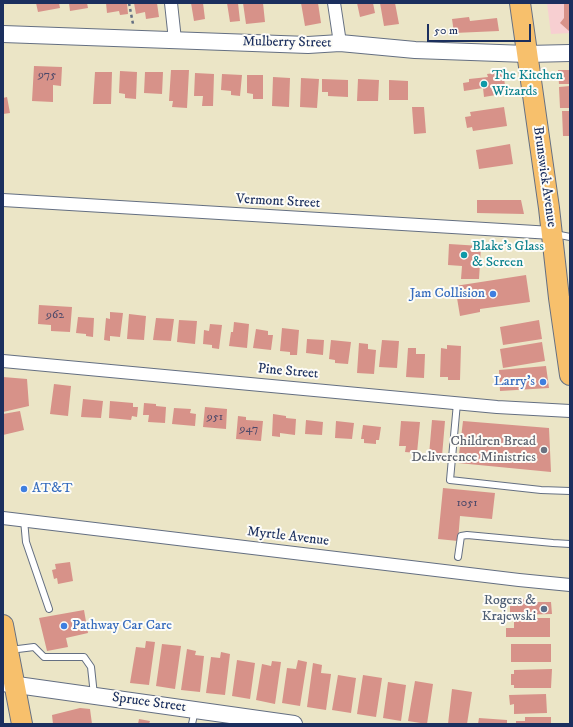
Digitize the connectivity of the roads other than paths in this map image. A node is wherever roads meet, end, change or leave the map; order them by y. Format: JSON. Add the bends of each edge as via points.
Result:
{"nodes":[{"id":1,"x":171,"y":3,"type":"edge"},
{"id":2,"x":334,"y":3,"type":"edge"},
{"id":3,"x":520,"y":3,"type":"edge"},
{"id":4,"x":3,"y":34,"type":"edge"},
{"id":5,"x":176,"y":40,"type":"junction"},
{"id":6,"x":340,"y":44,"type":"junction"},
{"id":7,"x":570,"y":53,"type":"edge"},
{"id":8,"x":528,"y":54,"type":"junction"},
{"id":9,"x":3,"y":200,"type":"edge"},
{"id":10,"x":561,"y":235,"type":"edge"},
{"id":11,"x":3,"y":360,"type":"edge"},
{"id":12,"x":570,"y":375,"type":"edge"},
{"id":13,"x":457,"y":403,"type":"junction"},
{"id":14,"x":570,"y":411,"type":"edge"},
{"id":15,"x":570,"y":491,"type":"edge"},
{"id":16,"x":3,"y":518,"type":"edge"},
{"id":17,"x":24,"y":520,"type":"junction"},
{"id":18,"x":570,"y":544,"type":"edge"},
{"id":19,"x":458,"y":558,"type":"dead end"},
{"id":20,"x":570,"y":585,"type":"edge"},
{"id":21,"x":49,"y":609,"type":"dead end"},
{"id":22,"x":3,"y":625,"type":"edge"},
{"id":23,"x":8,"y":651,"type":"junction"},
{"id":24,"x":9,"y":684,"type":"edge"},
{"id":25,"x":94,"y":695,"type":"junction"},
{"id":26,"x":193,"y":717,"type":"edge"},
{"id":27,"x":22,"y":724,"type":"edge"},
{"id":28,"x":291,"y":724,"type":"edge"}],
"edges":[{"from":1,"to":5,"type":"street"},
{"from":2,"to":6,"type":"street"},
{"from":3,"to":8,"type":"main road","name":"Brunswick Avenue"},
{"from":4,"to":5,"type":"street","name":"Mulberry Street"},
{"from":5,"to":6,"type":"street","name":"Mulberry Street"},
{"from":6,"to":8,"type":"street","name":"Mulberry Street","via":[[415,50]]},
{"from":7,"to":8,"type":"street","name":"Mulberry Street"},
{"from":8,"to":10,"type":"main road","name":"Brunswick Avenue"},
{"from":9,"to":10,"type":"street","name":"Vermont Street"},
{"from":10,"to":12,"type":"main road","name":"Brunswick Avenue","via":[[561,282]]},
{"from":11,"to":13,"type":"street","name":"Pine Street"},
{"from":13,"to":14,"type":"street","name":"Pine Street"},
{"from":13,"to":15,"type":"lane","via":[[450,480]]},
{"from":16,"to":17,"type":"street","name":"Myrtle Avenue"},
{"from":17,"to":20,"type":"street","name":"Myrtle Avenue"},
{"from":17,"to":21,"type":"lane","via":[[26,542]]},
{"from":18,"to":19,"type":"lane","via":[[467,535],[461,536]]},
{"from":22,"to":23,"type":"main road"},
{"from":23,"to":24,"type":"main road"},
{"from":23,"to":25,"type":"lane","via":[[34,647],[44,657],[84,657],[91,667]]},
{"from":24,"to":25,"type":"street","name":"Spruce Street"},
{"from":24,"to":27,"type":"main road"},
{"from":25,"to":26,"type":"street","name":"Spruce Street"},
{"from":26,"to":28,"type":"street","name":"Spruce Street"}]}
